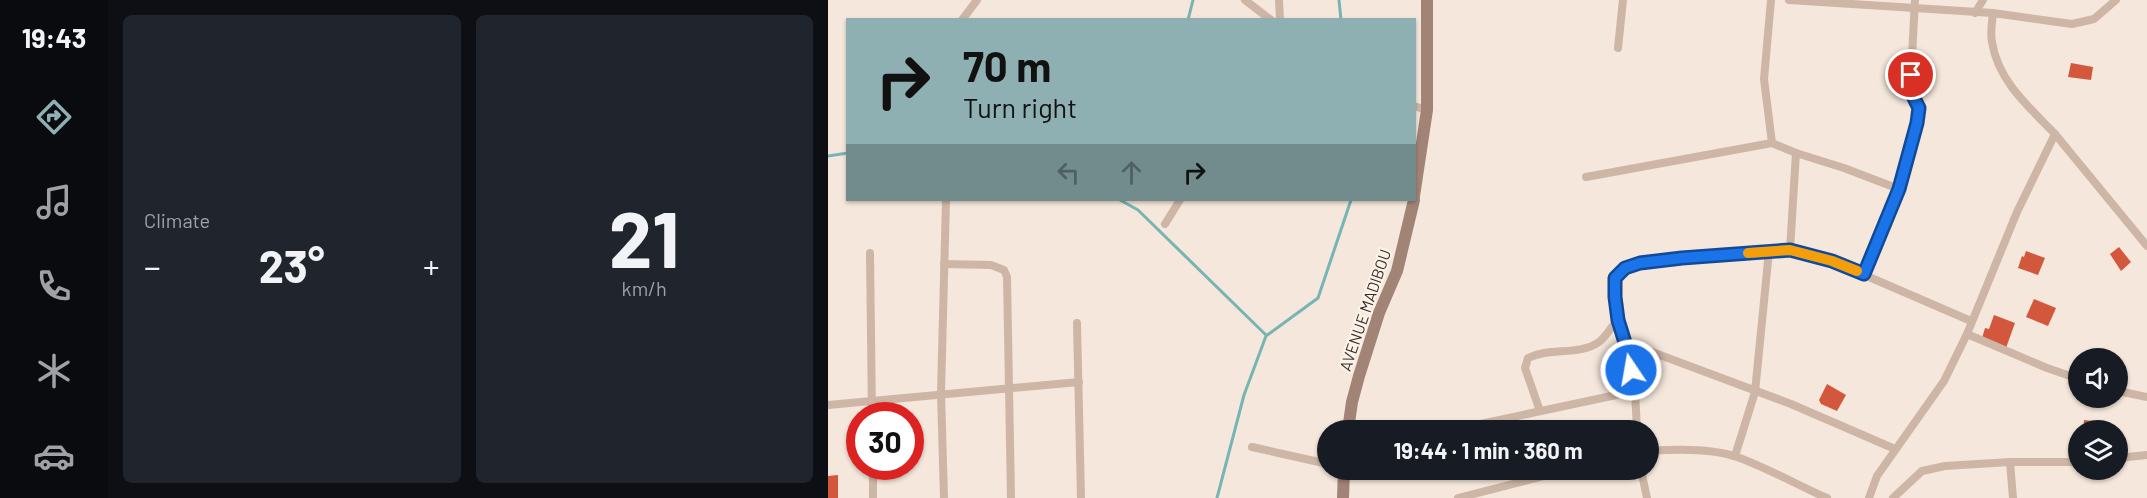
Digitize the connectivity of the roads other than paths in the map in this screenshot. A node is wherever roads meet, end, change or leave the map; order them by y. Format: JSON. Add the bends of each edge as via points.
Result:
{"nodes":[{"id":1,"x":977,"y":0,"type":"edge"},
{"id":2,"x":1245,"y":0,"type":"edge"},
{"id":3,"x":1280,"y":0,"type":"edge"},
{"id":4,"x":1427,"y":0,"type":"edge"},
{"id":5,"x":1623,"y":0,"type":"edge"},
{"id":6,"x":1771,"y":0,"type":"edge"},
{"id":7,"x":1789,"y":0,"type":"edge"},
{"id":8,"x":1983,"y":0,"type":"edge"},
{"id":9,"x":2116,"y":0,"type":"edge"},
{"id":10,"x":1915,"y":4,"type":"edge"},
{"id":11,"x":1975,"y":13,"type":"junction"},
{"id":12,"x":1993,"y":13,"type":"junction"},
{"id":13,"x":964,"y":18,"type":"edge"},
{"id":14,"x":1268,"y":18,"type":"edge"},
{"id":15,"x":1280,"y":18,"type":"edge"},
{"id":16,"x":1618,"y":48,"type":"dead end"},
{"id":17,"x":1421,"y":108,"type":"edge"},
{"id":18,"x":2055,"y":134,"type":"junction"},
{"id":19,"x":1772,"y":143,"type":"junction"},
{"id":20,"x":1796,"y":153,"type":"junction"},
{"id":21,"x":1416,"y":172,"type":"edge"},
{"id":22,"x":1586,"y":177,"type":"dead end"},
{"id":23,"x":1899,"y":189,"type":"junction"},
{"id":24,"x":946,"y":201,"type":"edge"},
{"id":25,"x":1179,"y":201,"type":"edge"},
{"id":26,"x":1413,"y":201,"type":"edge"},
{"id":27,"x":1165,"y":224,"type":"dead end"},
{"id":28,"x":2147,"y":246,"type":"edge"},
{"id":29,"x":1790,"y":250,"type":"junction"},
{"id":30,"x":1769,"y":251,"type":"junction"},
{"id":31,"x":870,"y":253,"type":"dead end"},
{"id":32,"x":944,"y":264,"type":"junction"},
{"id":33,"x":1864,"y":274,"type":"junction"},
{"id":34,"x":1618,"y":320,"type":"junction"},
{"id":35,"x":1971,"y":321,"type":"junction"},
{"id":36,"x":1077,"y":323,"type":"dead end"},
{"id":37,"x":1967,"y":334,"type":"junction"},
{"id":38,"x":1627,"y":349,"type":"junction"},
{"id":39,"x":2068,"y":375,"type":"edge"},
{"id":40,"x":1078,"y":382,"type":"junction"},
{"id":41,"x":1010,"y":387,"type":"junction"},
{"id":42,"x":1635,"y":391,"type":"junction"},
{"id":43,"x":1755,"y":392,"type":"junction"},
{"id":44,"x":941,"y":393,"type":"junction"},
{"id":45,"x":2128,"y":393,"type":"edge"},
{"id":46,"x":2147,"y":397,"type":"edge"},
{"id":47,"x":872,"y":400,"type":"junction"},
{"id":48,"x":828,"y":405,"type":"edge"},
{"id":49,"x":1540,"y":411,"type":"junction"},
{"id":50,"x":1349,"y":420,"type":"edge"},
{"id":51,"x":1498,"y":420,"type":"edge"},
{"id":52,"x":1636,"y":420,"type":"edge"},
{"id":53,"x":1252,"y":447,"type":"dead end"},
{"id":54,"x":1895,"y":448,"type":"junction"},
{"id":55,"x":1659,"y":450,"type":"edge"},
{"id":56,"x":2147,"y":455,"type":"edge"},
{"id":57,"x":1735,"y":456,"type":"junction"},
{"id":58,"x":2128,"y":457,"type":"edge"},
{"id":59,"x":1317,"y":462,"type":"edge"},
{"id":60,"x":2010,"y":462,"type":"junction"},
{"id":61,"x":2068,"y":462,"type":"edge"},
{"id":62,"x":873,"y":480,"type":"edge"},
{"id":63,"x":1344,"y":480,"type":"edge"},
{"id":64,"x":1534,"y":480,"type":"edge"},
{"id":65,"x":1643,"y":480,"type":"edge"},
{"id":66,"x":1484,"y":495,"type":"edge"},
{"id":67,"x":873,"y":498,"type":"edge"},
{"id":68,"x":944,"y":498,"type":"edge"},
{"id":69,"x":1011,"y":498,"type":"edge"},
{"id":70,"x":1081,"y":498,"type":"edge"},
{"id":71,"x":1343,"y":498,"type":"edge"},
{"id":72,"x":1458,"y":498,"type":"edge"},
{"id":73,"x":1647,"y":498,"type":"edge"},
{"id":74,"x":1827,"y":498,"type":"edge"},
{"id":75,"x":1869,"y":498,"type":"edge"},
{"id":76,"x":1893,"y":498,"type":"edge"},
{"id":77,"x":2013,"y":498,"type":"edge"}],
"edges":[{"from":1,"to":13,"type":"street"},
{"from":2,"to":14,"type":"street"},
{"from":3,"to":15,"type":"street"},
{"from":4,"to":17,"type":"street","name":"AVENUE MADIBOU"},
{"from":5,"to":16,"type":"street"},
{"from":6,"to":19,"type":"street","via":[[1764,78]]},
{"from":7,"to":10,"type":"street"},
{"from":8,"to":11,"type":"street"},
{"from":9,"to":12,"type":"street","via":[[2094,19],[2072,24]]},
{"from":10,"to":11,"type":"street"},
{"from":10,"to":23,"type":"street","via":[[1911,75],[1913,96],[1919,108]]},
{"from":11,"to":12,"type":"street"},
{"from":12,"to":18,"type":"street","via":[[1991,41],[1998,65],[2009,86]]},
{"from":17,"to":21,"type":"street","name":"AVENUE MADIBOU"},
{"from":18,"to":28,"type":"street"},
{"from":18,"to":35,"type":"street"},
{"from":19,"to":20,"type":"street"},
{"from":19,"to":22,"type":"street"},
{"from":20,"to":23,"type":"street"},
{"from":20,"to":29,"type":"street"},
{"from":23,"to":33,"type":"street"},
{"from":24,"to":32,"type":"street"},
{"from":25,"to":27,"type":"street"},
{"from":26,"to":50,"type":"street","name":"AVENUE MADIBOU","via":[[1398,271],[1379,313]]},
{"from":29,"to":30,"type":"street"},
{"from":29,"to":33,"type":"street"},
{"from":30,"to":34,"type":"street","via":[[1682,258],[1625,268],[1615,278]]},
{"from":30,"to":43,"type":"street"},
{"from":31,"to":47,"type":"street"},
{"from":32,"to":41,"type":"street","via":[[991,265],[1004,270]]},
{"from":32,"to":44,"type":"street"},
{"from":33,"to":35,"type":"street"},
{"from":34,"to":38,"type":"street"},
{"from":34,"to":49,"type":"street","via":[[1599,342],[1580,350],[1540,352],[1528,358],[1525,368]]},
{"from":35,"to":37,"type":"street"},
{"from":36,"to":40,"type":"street"},
{"from":37,"to":39,"type":"street"},
{"from":37,"to":54,"type":"street","via":[[1944,381]]},
{"from":38,"to":42,"type":"street"},
{"from":38,"to":43,"type":"street","via":[[1644,349]]},
{"from":40,"to":41,"type":"street"},
{"from":40,"to":70,"type":"street"},
{"from":41,"to":44,"type":"street"},
{"from":41,"to":69,"type":"street"},
{"from":42,"to":49,"type":"street"},
{"from":42,"to":52,"type":"street"},
{"from":43,"to":54,"type":"street"},
{"from":43,"to":57,"type":"street"},
{"from":44,"to":47,"type":"street"},
{"from":44,"to":68,"type":"street"},
{"from":45,"to":46,"type":"street"},
{"from":47,"to":48,"type":"street"},
{"from":49,"to":51,"type":"street"},
{"from":53,"to":59,"type":"street"},
{"from":54,"to":75,"type":"street","via":[[1877,476]]},
{"from":55,"to":57,"type":"street"},
{"from":56,"to":58,"type":"street"},
{"from":57,"to":74,"type":"street"},
{"from":60,"to":61,"type":"street"},
{"from":60,"to":76,"type":"street","via":[[1922,471]]},
{"from":60,"to":77,"type":"street"},
{"from":62,"to":67,"type":"street"},
{"from":63,"to":71,"type":"street"},
{"from":64,"to":66,"type":"street"},
{"from":65,"to":73,"type":"street"},
{"from":66,"to":72,"type":"street"}]}
